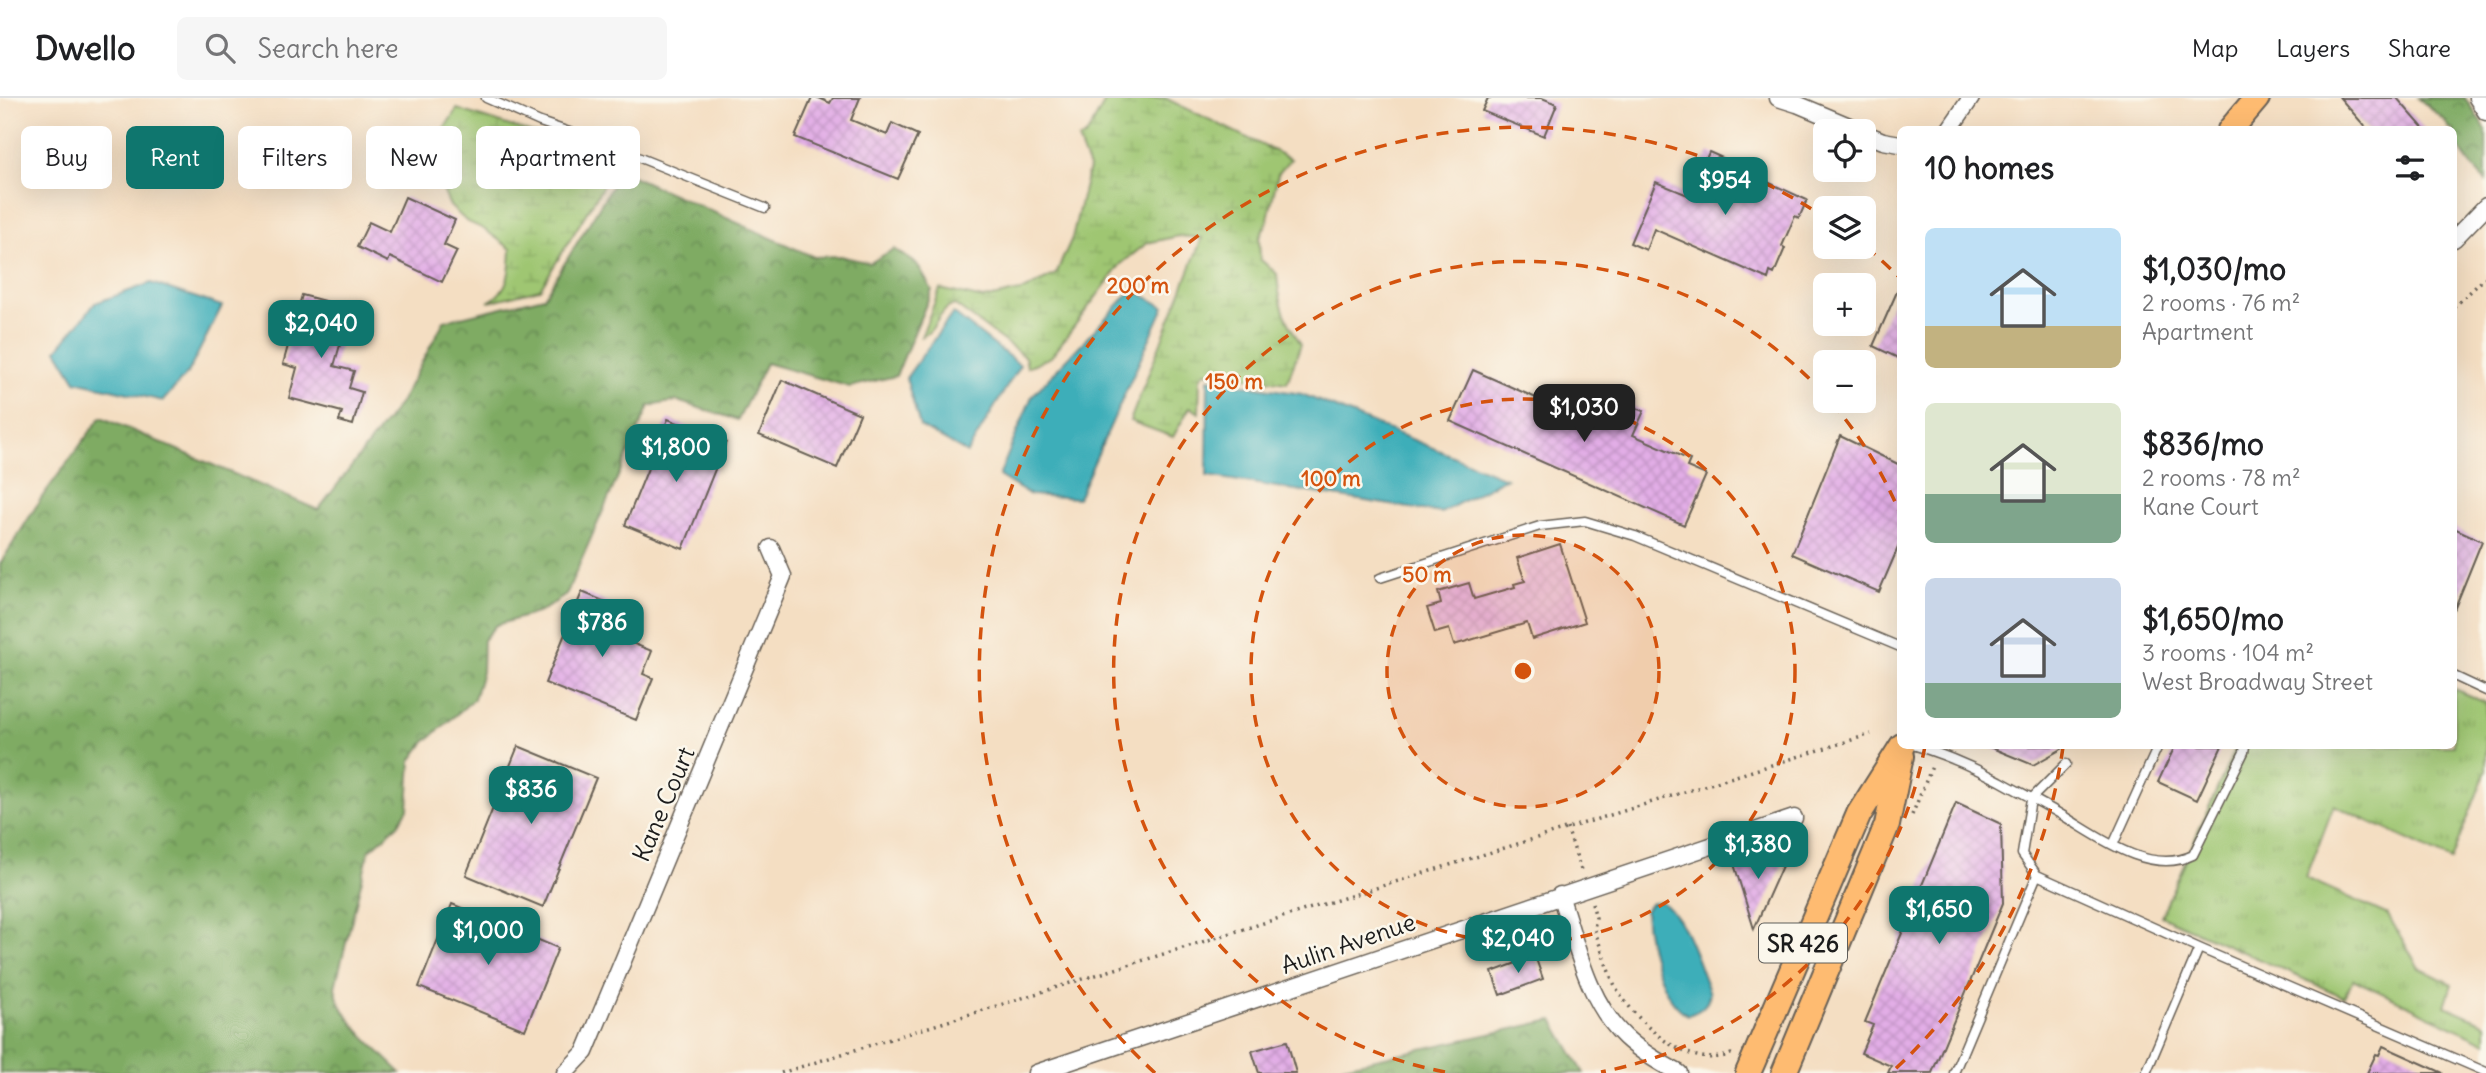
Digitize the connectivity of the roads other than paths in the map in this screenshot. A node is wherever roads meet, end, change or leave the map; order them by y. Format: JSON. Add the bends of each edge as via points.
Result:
{"nodes":[{"id":1,"x":486,"y":98,"type":"edge"},
{"id":2,"x":1777,"y":98,"type":"edge"},
{"id":3,"x":1971,"y":98,"type":"edge"},
{"id":4,"x":2257,"y":98,"type":"edge"},
{"id":5,"x":2477,"y":98,"type":"edge"},
{"id":6,"x":2486,"y":112,"type":"edge"},
{"id":7,"x":1832,"y":119,"type":"edge"},
{"id":8,"x":1952,"y":126,"type":"edge"},
{"id":9,"x":2233,"y":126,"type":"edge"},
{"id":10,"x":1876,"y":138,"type":"edge"},
{"id":11,"x":1897,"y":143,"type":"edge"},
{"id":12,"x":2486,"y":206,"type":"edge"},
{"id":13,"x":765,"y":208,"type":"dead end"},
{"id":14,"x":2457,"y":236,"type":"edge"},
{"id":15,"x":771,"y":548,"type":"dead end"},
{"id":16,"x":1380,"y":578,"type":"dead end"},
{"id":17,"x":1897,"y":646,"type":"edge"},
{"id":18,"x":2457,"y":677,"type":"edge"},
{"id":19,"x":2486,"y":691,"type":"edge"},
{"id":20,"x":1901,"y":749,"type":"edge"},
{"id":21,"x":1902,"y":749,"type":"edge"},
{"id":22,"x":1924,"y":749,"type":"edge"},
{"id":23,"x":2157,"y":749,"type":"edge"},
{"id":24,"x":2244,"y":749,"type":"edge"},
{"id":25,"x":2066,"y":764,"type":"dead end"},
{"id":26,"x":2031,"y":799,"type":"junction"},
{"id":27,"x":1794,"y":818,"type":"dead end"},
{"id":28,"x":2113,"y":845,"type":"junction"},
{"id":29,"x":2037,"y":875,"type":"junction"},
{"id":30,"x":1560,"y":895,"type":"junction"},
{"id":31,"x":2199,"y":947,"type":"junction"},
{"id":32,"x":2486,"y":1072,"type":"edge"},
{"id":33,"x":565,"y":1073,"type":"edge"},
{"id":34,"x":1035,"y":1073,"type":"edge"},
{"id":35,"x":1679,"y":1073,"type":"edge"},
{"id":36,"x":1748,"y":1073,"type":"edge"},
{"id":37,"x":1784,"y":1073,"type":"edge"},
{"id":38,"x":1954,"y":1073,"type":"edge"},
{"id":39,"x":2146,"y":1073,"type":"edge"}],
"edges":[{"from":1,"to":13,"type":"lane"},
{"from":2,"to":7,"type":"street"},
{"from":3,"to":8,"type":"street"},
{"from":4,"to":9,"type":"main road"},
{"from":5,"to":6,"type":"street"},
{"from":10,"to":11,"type":"street"},
{"from":12,"to":14,"type":"street"},
{"from":15,"to":33,"type":"street","name":"Kane Court","via":[[783,576],[585,1052]]},
{"from":16,"to":17,"type":"lane","via":[[1539,526],[1585,521],[1635,536]]},
{"from":18,"to":19,"type":"lane"},
{"from":20,"to":36,"type":"main road","number":"SR 426","via":[[1858,814]]},
{"from":21,"to":37,"type":"main road","number":"SR 426","via":[[1887,825]]},
{"from":22,"to":26,"type":"lane","via":[[1966,764]]},
{"from":23,"to":28,"type":"lane"},
{"from":24,"to":28,"type":"lane","via":[[2193,855],[2168,862]]},
{"from":25,"to":26,"type":"lane"},
{"from":26,"to":28,"type":"lane"},
{"from":26,"to":29,"type":"lane","via":[[2022,854]]},
{"from":27,"to":30,"type":"street","name":"Aulin Avenue"},
{"from":29,"to":31,"type":"lane"},
{"from":29,"to":38,"type":"lane"},
{"from":30,"to":34,"type":"street","name":"Aulin Avenue"},
{"from":30,"to":35,"type":"street","via":[[1589,982],[1606,1014],[1624,1037]]},
{"from":31,"to":32,"type":"lane"},
{"from":31,"to":39,"type":"lane"}]}
